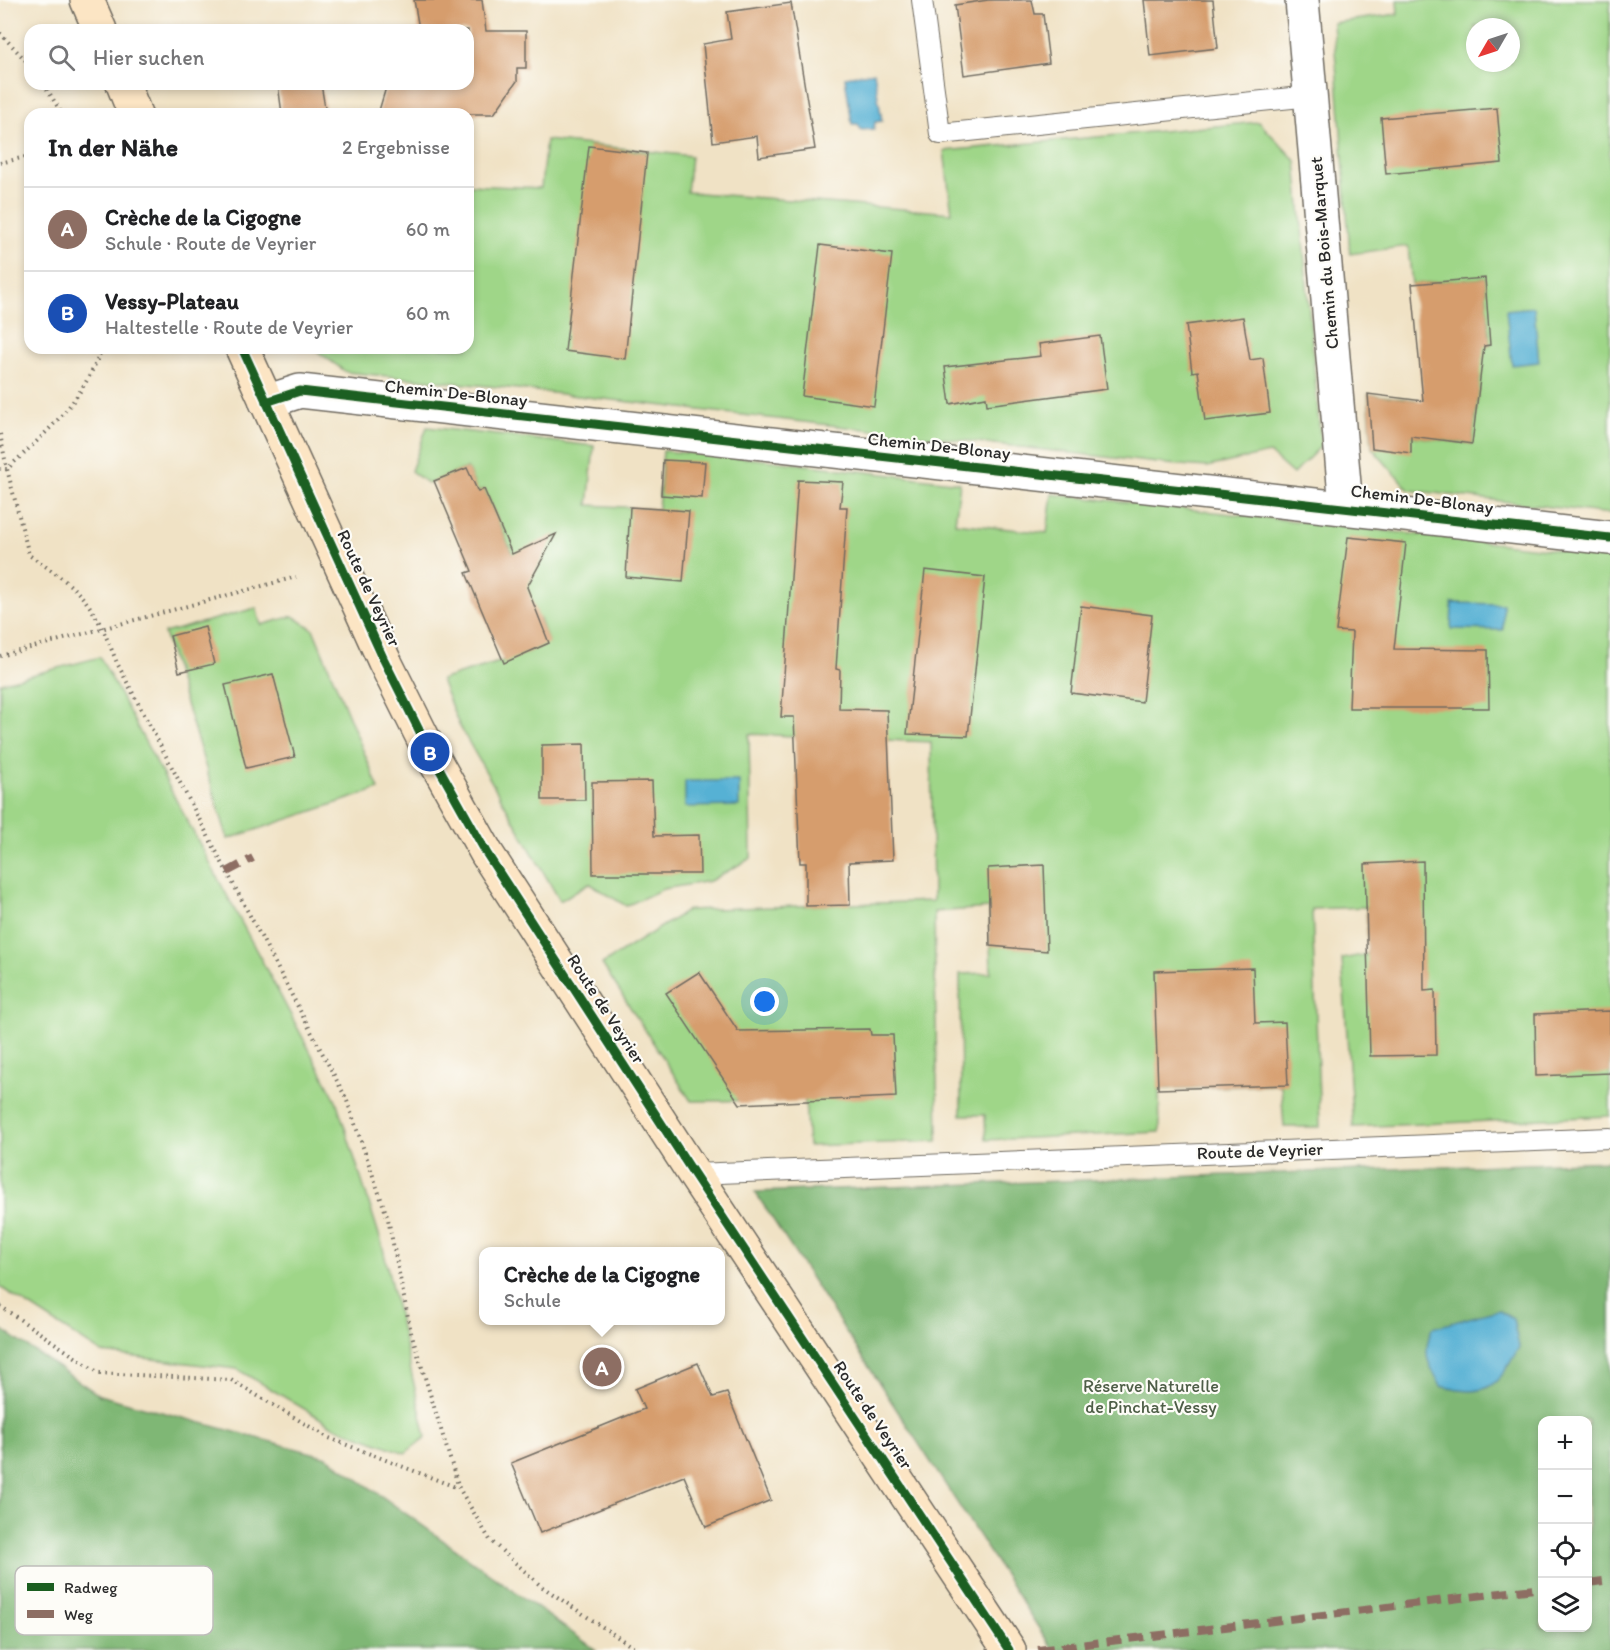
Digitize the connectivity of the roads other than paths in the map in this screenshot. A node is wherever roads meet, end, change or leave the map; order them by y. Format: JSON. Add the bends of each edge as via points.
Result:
{"nodes":[{"id":1,"x":87,"y":0,"type":"edge"},
{"id":2,"x":922,"y":0,"type":"edge"},
{"id":3,"x":1302,"y":0,"type":"edge"},
{"id":4,"x":97,"y":24,"type":"edge"},
{"id":5,"x":125,"y":90,"type":"edge"},
{"id":6,"x":1311,"y":96,"type":"junction"},
{"id":7,"x":133,"y":108,"type":"edge"},
{"id":8,"x":245,"y":354,"type":"edge"},
{"id":9,"x":266,"y":402,"type":"junction"},
{"id":10,"x":1346,"y":507,"type":"junction"},
{"id":11,"x":1610,"y":538,"type":"edge"},
{"id":12,"x":1610,"y":1138,"type":"edge"},
{"id":13,"x":694,"y":1174,"type":"junction"},
{"id":14,"x":1009,"y":1650,"type":"edge"}],
"edges":[{"from":1,"to":4,"type":"main road"},
{"from":2,"to":6,"type":"lane","via":[[940,134]]},
{"from":3,"to":6,"type":"street","name":"Chemin du Bois-Marquet"},
{"from":5,"to":7,"type":"main road"},
{"from":6,"to":10,"type":"street","name":"Chemin du Bois-Marquet"},
{"from":8,"to":9,"type":"main road","name":"Route de Veyrier"},
{"from":9,"to":10,"type":"street","name":"Chemin De-Blonay","via":[[300,391]]},
{"from":9,"to":13,"type":"main road","name":"Route de Veyrier","via":[[384,660],[447,783],[552,957]]},
{"from":10,"to":11,"type":"street","name":"Chemin De-Blonay"},
{"from":12,"to":13,"type":"lane","name":"Route de Veyrier"},
{"from":13,"to":14,"type":"main road","name":"Route de Veyrier"}]}
